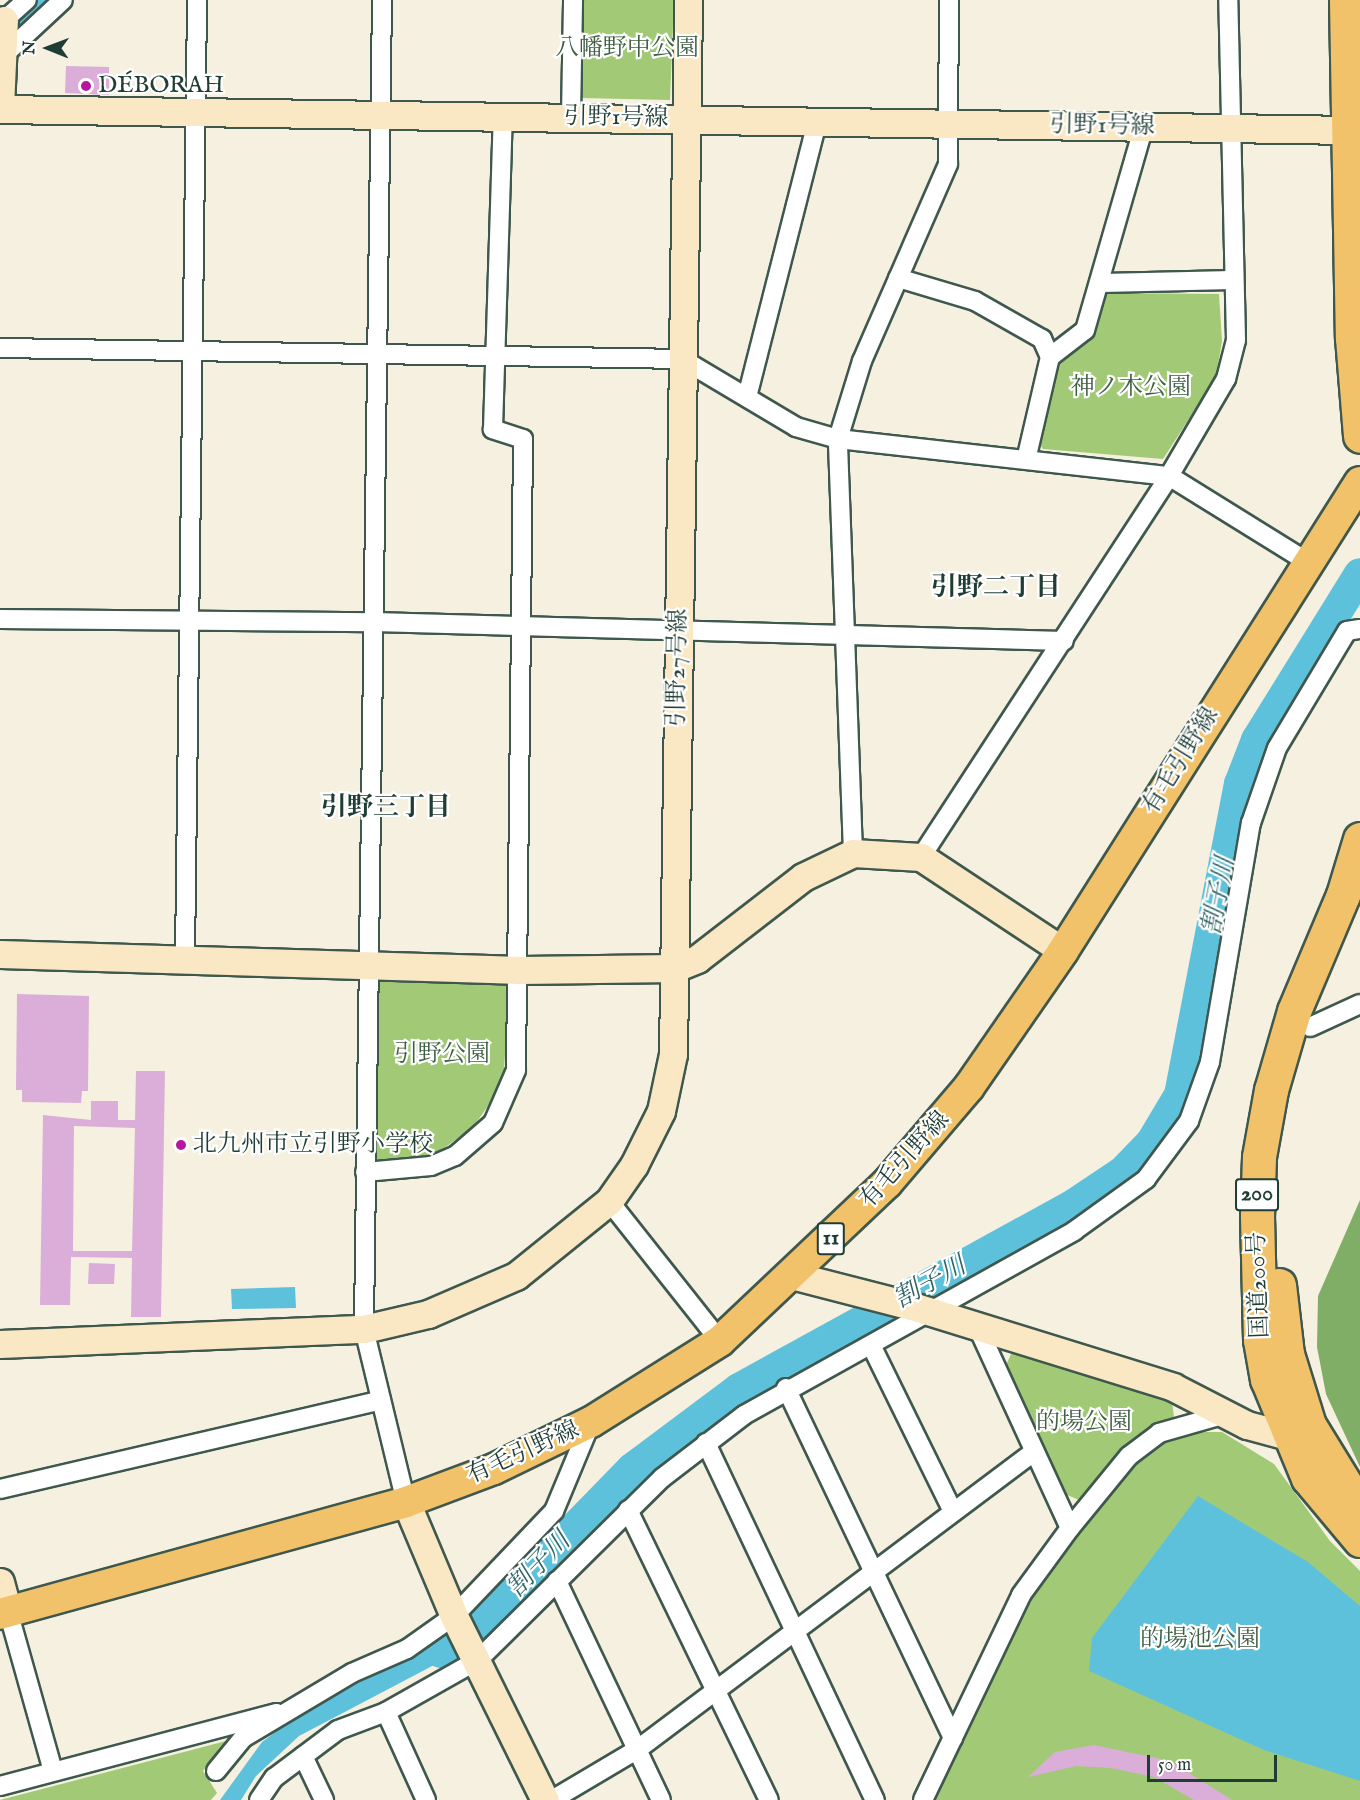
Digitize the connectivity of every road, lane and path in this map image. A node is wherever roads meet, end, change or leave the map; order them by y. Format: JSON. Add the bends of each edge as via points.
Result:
{"nodes":[{"id":1,"x":27,"y":0,"type":"edge"},
{"id":2,"x":63,"y":0,"type":"edge"},
{"id":3,"x":197,"y":0,"type":"edge"},
{"id":4,"x":382,"y":0,"type":"edge"},
{"id":5,"x":573,"y":0,"type":"edge"},
{"id":6,"x":688,"y":0,"type":"edge"},
{"id":7,"x":948,"y":0,"type":"edge"},
{"id":8,"x":1228,"y":0,"type":"edge"},
{"id":9,"x":1346,"y":0,"type":"edge"},
{"id":10,"x":1351,"y":0,"type":"edge"},
{"id":11,"x":4,"y":16,"type":"edge"},
{"id":12,"x":5,"y":53,"type":"junction"},
{"id":13,"x":0,"y":108,"type":"edge"},
{"id":14,"x":195,"y":112,"type":"junction"},
{"id":15,"x":381,"y":116,"type":"junction"},
{"id":16,"x":571,"y":117,"type":"junction"},
{"id":17,"x":504,"y":118,"type":"junction"},
{"id":18,"x":686,"y":119,"type":"junction"},
{"id":19,"x":817,"y":122,"type":"junction"},
{"id":20,"x":946,"y":124,"type":"junction"},
{"id":21,"x":1144,"y":126,"type":"junction"},
{"id":22,"x":1232,"y":128,"type":"junction"},
{"id":23,"x":1351,"y":130,"type":"junction"},
{"id":24,"x":898,"y":278,"type":"junction"},
{"id":25,"x":1234,"y":280,"type":"junction"},
{"id":26,"x":1100,"y":283,"type":"junction"},
{"id":27,"x":0,"y":348,"type":"edge"},
{"id":28,"x":193,"y":352,"type":"junction"},
{"id":29,"x":377,"y":355,"type":"junction"},
{"id":30,"x":1050,"y":357,"type":"junction"},
{"id":31,"x":499,"y":358,"type":"junction"},
{"id":32,"x":682,"y":359,"type":"junction"},
{"id":33,"x":747,"y":397,"type":"junction"},
{"id":34,"x":1360,"y":436,"type":"edge"},
{"id":35,"x":838,"y":439,"type":"junction"},
{"id":36,"x":1026,"y":460,"type":"junction"},
{"id":37,"x":1169,"y":476,"type":"junction"},
{"id":38,"x":1360,"y":482,"type":"edge"},
{"id":39,"x":1306,"y":561,"type":"junction"},
{"id":40,"x":0,"y":619,"type":"edge"},
{"id":41,"x":191,"y":620,"type":"junction"},
{"id":42,"x":374,"y":622,"type":"junction"},
{"id":43,"x":1360,"y":628,"type":"edge"},
{"id":44,"x":521,"y":629,"type":"junction"},
{"id":45,"x":679,"y":632,"type":"junction"},
{"id":46,"x":846,"y":634,"type":"junction"},
{"id":47,"x":1064,"y":641,"type":"junction"},
{"id":48,"x":1360,"y":839,"type":"edge"},
{"id":49,"x":853,"y":853,"type":"junction"},
{"id":50,"x":921,"y":857,"type":"junction"},
{"id":51,"x":1360,"y":907,"type":"edge"},
{"id":52,"x":1063,"y":951,"type":"junction"},
{"id":53,"x":0,"y":954,"type":"edge"},
{"id":54,"x":185,"y":957,"type":"junction"},
{"id":55,"x":369,"y":966,"type":"junction"},
{"id":56,"x":675,"y":968,"type":"junction"},
{"id":57,"x":521,"y":970,"type":"junction"},
{"id":58,"x":1360,"y":1004,"type":"edge"},
{"id":59,"x":1310,"y":1028,"type":"junction"},
{"id":60,"x":365,"y":1173,"type":"junction"},
{"id":61,"x":609,"y":1201,"type":"junction"},
{"id":62,"x":795,"y":1276,"type":"junction"},
{"id":63,"x":920,"y":1308,"type":"junction"},
{"id":64,"x":978,"y":1328,"type":"junction"},
{"id":65,"x":363,"y":1329,"type":"junction"},
{"id":66,"x":720,"y":1341,"type":"junction"},
{"id":67,"x":0,"y":1344,"type":"edge"},
{"id":68,"x":871,"y":1345,"type":"junction"},
{"id":69,"x":786,"y":1388,"type":"junction"},
{"id":70,"x":381,"y":1400,"type":"junction"},
{"id":71,"x":1226,"y":1414,"type":"junction"},
{"id":72,"x":591,"y":1422,"type":"junction"},
{"id":73,"x":1298,"y":1430,"type":"junction"},
{"id":74,"x":706,"y":1443,"type":"junction"},
{"id":75,"x":1032,"y":1453,"type":"junction"},
{"id":76,"x":0,"y":1490,"type":"edge"},
{"id":77,"x":406,"y":1502,"type":"junction"},
{"id":78,"x":1360,"y":1508,"type":"edge"},
{"id":79,"x":628,"y":1510,"type":"junction"},
{"id":80,"x":953,"y":1512,"type":"junction"},
{"id":81,"x":1070,"y":1528,"type":"junction"},
{"id":82,"x":1360,"y":1539,"type":"edge"},
{"id":83,"x":874,"y":1574,"type":"junction"},
{"id":84,"x":557,"y":1581,"type":"junction"},
{"id":85,"x":0,"y":1582,"type":"edge"},
{"id":86,"x":4,"y":1612,"type":"edge"},
{"id":87,"x":454,"y":1616,"type":"junction"},
{"id":88,"x":795,"y":1632,"type":"junction"},
{"id":89,"x":476,"y":1655,"type":"junction"},
{"id":90,"x":716,"y":1692,"type":"junction"},
{"id":91,"x":286,"y":1711,"type":"junction"},
{"id":92,"x":386,"y":1712,"type":"junction"},
{"id":93,"x":953,"y":1738,"type":"junction"},
{"id":94,"x":638,"y":1749,"type":"junction"},
{"id":95,"x":303,"y":1756,"type":"junction"},
{"id":96,"x":53,"y":1771,"type":"junction"},
{"id":97,"x":216,"y":1771,"type":"dead end"},
{"id":98,"x":0,"y":1786,"type":"edge"},
{"id":99,"x":259,"y":1800,"type":"edge"},
{"id":100,"x":324,"y":1800,"type":"edge"},
{"id":101,"x":426,"y":1800,"type":"edge"},
{"id":102,"x":545,"y":1800,"type":"edge"},
{"id":103,"x":552,"y":1800,"type":"edge"},
{"id":104,"x":661,"y":1800,"type":"edge"},
{"id":105,"x":769,"y":1800,"type":"edge"},
{"id":106,"x":875,"y":1800,"type":"edge"},
{"id":107,"x":923,"y":1800,"type":"edge"}],
"edges":[{"from":1,"to":11,"type":"street"},
{"from":2,"to":12,"type":"street"},
{"from":3,"to":14,"type":"street"},
{"from":4,"to":15,"type":"street"},
{"from":5,"to":16,"type":"street"},
{"from":6,"to":18,"type":"street","name":"引野27号線"},
{"from":7,"to":20,"type":"street"},
{"from":8,"to":22,"type":"street"},
{"from":9,"to":23,"type":"highway"},
{"from":10,"to":23,"type":"highway"},
{"from":11,"to":12,"type":"street"},
{"from":12,"to":13,"type":"street"},
{"from":13,"to":14,"type":"street","name":"引野1号線"},
{"from":14,"to":15,"type":"street","name":"引野1号線"},
{"from":14,"to":28,"type":"street"},
{"from":15,"to":17,"type":"street","name":"引野1号線"},
{"from":15,"to":29,"type":"street"},
{"from":16,"to":17,"type":"street","name":"引野1号線"},
{"from":16,"to":18,"type":"street","name":"引野1号線"},
{"from":17,"to":31,"type":"street"},
{"from":18,"to":19,"type":"street","name":"引野1号線"},
{"from":18,"to":32,"type":"street","name":"引野27号線"},
{"from":19,"to":20,"type":"street","name":"引野1号線"},
{"from":19,"to":33,"type":"street"},
{"from":20,"to":21,"type":"street","name":"引野1号線"},
{"from":20,"to":24,"type":"street","via":[[948,164]]},
{"from":21,"to":22,"type":"street","name":"引野1号線"},
{"from":21,"to":26,"type":"street"},
{"from":22,"to":23,"type":"street","name":"引野1号線"},
{"from":22,"to":25,"type":"street"},
{"from":23,"to":34,"type":"highway","via":[[1352,338]]},
{"from":24,"to":30,"type":"street","via":[[975,301],[1042,339]]},
{"from":24,"to":35,"type":"street","via":[[862,361]]},
{"from":25,"to":26,"type":"street"},
{"from":25,"to":37,"type":"street","via":[[1236,340],[1226,379]]},
{"from":26,"to":30,"type":"street","via":[[1085,330]]},
{"from":27,"to":28,"type":"street"},
{"from":28,"to":29,"type":"street"},
{"from":28,"to":41,"type":"street"},
{"from":29,"to":31,"type":"street"},
{"from":29,"to":42,"type":"street"},
{"from":30,"to":36,"type":"street"},
{"from":31,"to":32,"type":"street"},
{"from":31,"to":44,"type":"street","via":[[493,429],[523,439]]},
{"from":32,"to":33,"type":"street"},
{"from":32,"to":45,"type":"street","name":"引野27号線"},
{"from":33,"to":35,"type":"street","via":[[796,427]]},
{"from":35,"to":36,"type":"street"},
{"from":35,"to":46,"type":"street"},
{"from":36,"to":37,"type":"street"},
{"from":37,"to":39,"type":"street"},
{"from":37,"to":47,"type":"street"},
{"from":38,"to":39,"type":"main road","name":"有毛引野線","number":"11"},
{"from":39,"to":52,"type":"main road","name":"有毛引野線","number":"11"},
{"from":40,"to":41,"type":"street"},
{"from":41,"to":42,"type":"street"},
{"from":41,"to":54,"type":"street"},
{"from":42,"to":44,"type":"street"},
{"from":42,"to":55,"type":"street"},
{"from":43,"to":63,"type":"street","via":[[1347,631],[1277,748],[1251,823],[1210,1062],[1189,1121],[1146,1179],[1074,1232]]},
{"from":44,"to":45,"type":"street"},
{"from":44,"to":57,"type":"street"},
{"from":45,"to":46,"type":"street"},
{"from":45,"to":56,"type":"street","name":"引野27号線"},
{"from":46,"to":47,"type":"street"},
{"from":46,"to":49,"type":"street"},
{"from":47,"to":50,"type":"street"},
{"from":48,"to":73,"type":"highway","name":"国道200号","number":"200","via":[[1343,895],[1294,1011],[1259,1156],[1260,1340]]},
{"from":49,"to":50,"type":"street"},
{"from":49,"to":56,"type":"street","via":[[803,877],[697,959]]},
{"from":50,"to":52,"type":"street"},
{"from":51,"to":59,"type":"highway","name":"国道200号","number":"200"},
{"from":52,"to":62,"type":"main road","name":"有毛引野線","number":"11","via":[[969,1087],[887,1183]]},
{"from":53,"to":54,"type":"street"},
{"from":54,"to":55,"type":"street"},
{"from":55,"to":57,"type":"street"},
{"from":55,"to":60,"type":"street"},
{"from":56,"to":57,"type":"street"},
{"from":56,"to":61,"type":"street","name":"引野27号線","via":[[674,1054],[661,1112]]},
{"from":57,"to":60,"type":"street","via":[[516,1070],[493,1123],[455,1156],[431,1166]]},
{"from":58,"to":59,"type":"street"},
{"from":59,"to":73,"type":"highway","name":"国道200号","number":"200","via":[[1286,1113],[1278,1189],[1282,1325]]},
{"from":60,"to":65,"type":"street"},
{"from":61,"to":65,"type":"street","name":"引野27号線","via":[[542,1257],[477,1297]]},
{"from":61,"to":66,"type":"street"},
{"from":62,"to":63,"type":"street"},
{"from":62,"to":66,"type":"main road","name":"有毛引野線","number":"11"},
{"from":63,"to":64,"type":"street"},
{"from":63,"to":68,"type":"street"},
{"from":64,"to":71,"type":"street","via":[[1173,1387]]},
{"from":64,"to":75,"type":"street"},
{"from":65,"to":67,"type":"street","name":"引野27号線"},
{"from":65,"to":70,"type":"street"},
{"from":66,"to":72,"type":"main road","name":"有毛引野線","number":"11"},
{"from":68,"to":69,"type":"street"},
{"from":68,"to":80,"type":"street"},
{"from":69,"to":74,"type":"street"},
{"from":69,"to":83,"type":"street"},
{"from":70,"to":76,"type":"street"},
{"from":70,"to":77,"type":"street"},
{"from":71,"to":73,"type":"street"},
{"from":71,"to":81,"type":"street","via":[[1159,1433],[1128,1456]]},
{"from":72,"to":77,"type":"main road","name":"有毛引野線","number":"11","via":[[494,1469]]},
{"from":72,"to":87,"type":"street","via":[[554,1511]]},
{"from":73,"to":78,"type":"highway","name":"国道200号","number":"200"},
{"from":73,"to":82,"type":"highway","name":"国道200号","number":"200","via":[[1324,1502]]},
{"from":74,"to":79,"type":"street"},
{"from":74,"to":88,"type":"street"},
{"from":75,"to":80,"type":"street"},
{"from":75,"to":81,"type":"street"},
{"from":77,"to":86,"type":"main road","name":"有毛引野線","number":"11"},
{"from":77,"to":87,"type":"street"},
{"from":79,"to":84,"type":"street"},
{"from":79,"to":90,"type":"street"},
{"from":80,"to":83,"type":"street"},
{"from":81,"to":93,"type":"street","via":[[1021,1595]]},
{"from":83,"to":88,"type":"street"},
{"from":83,"to":93,"type":"street"},
{"from":84,"to":89,"type":"street"},
{"from":84,"to":94,"type":"street"},
{"from":85,"to":86,"type":"street"},
{"from":86,"to":96,"type":"street"},
{"from":87,"to":89,"type":"street"},
{"from":87,"to":91,"type":"street","via":[[407,1649]]},
{"from":88,"to":90,"type":"street"},
{"from":88,"to":106,"type":"street"},
{"from":89,"to":92,"type":"street"},
{"from":89,"to":102,"type":"street"},
{"from":90,"to":94,"type":"street"},
{"from":90,"to":105,"type":"street"},
{"from":91,"to":96,"type":"street"},
{"from":91,"to":97,"type":"street","via":[[243,1738]]},
{"from":92,"to":95,"type":"street","via":[[338,1730]]},
{"from":92,"to":101,"type":"street"},
{"from":93,"to":107,"type":"street"},
{"from":94,"to":103,"type":"street"},
{"from":94,"to":104,"type":"street"},
{"from":95,"to":99,"type":"street","via":[[274,1778]]},
{"from":95,"to":100,"type":"street"},
{"from":96,"to":98,"type":"street"}]}
